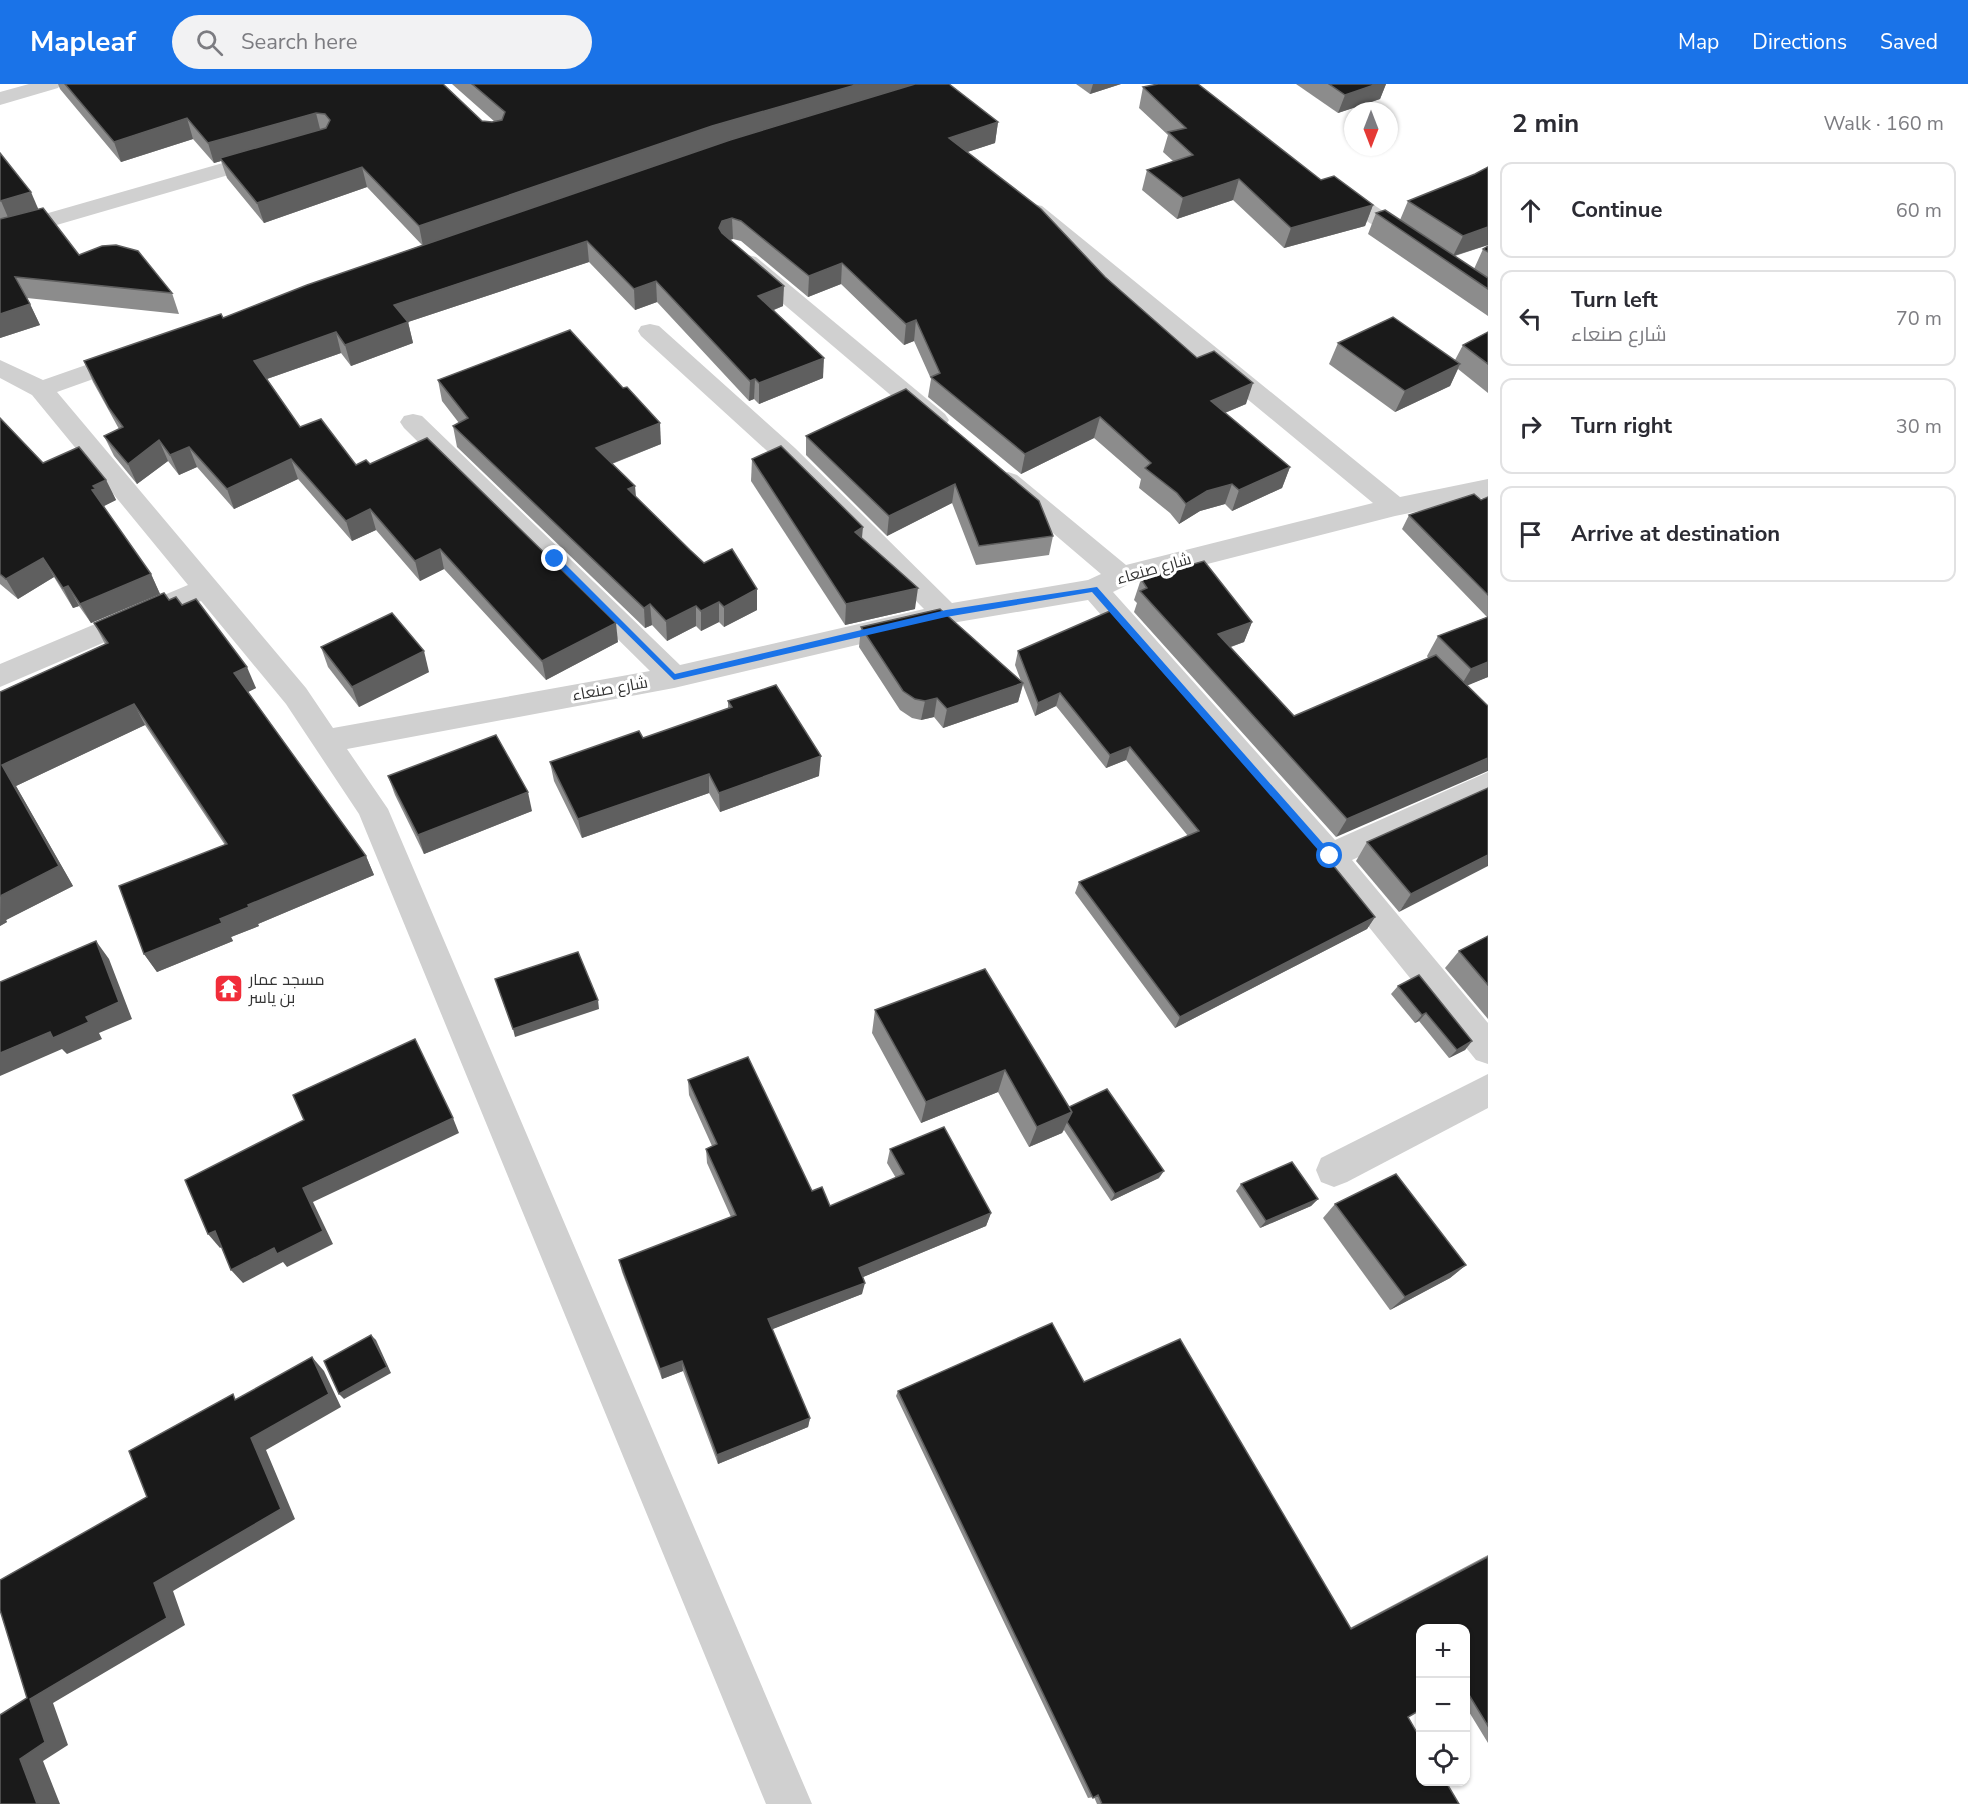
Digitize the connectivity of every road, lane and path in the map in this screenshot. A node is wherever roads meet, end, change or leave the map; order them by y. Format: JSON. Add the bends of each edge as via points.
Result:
{"nodes":[{"id":1,"x":51,"y":84,"type":"edge"},
{"id":2,"x":0,"y":99,"type":"edge"},
{"id":3,"x":288,"y":150,"type":"edge"},
{"id":4,"x":1317,"y":177,"type":"edge"},
{"id":5,"x":1017,"y":196,"type":"edge"},
{"id":6,"x":0,"y":226,"type":"edge"},
{"id":7,"x":732,"y":248,"type":"edge"},
{"id":8,"x":1479,"y":256,"type":"dead end"},
{"id":9,"x":1453,"y":267,"type":"junction"},
{"id":10,"x":1488,"y":292,"type":"edge"},
{"id":11,"x":650,"y":331,"type":"dead end"},
{"id":12,"x":154,"y":350,"type":"edge"},
{"id":13,"x":0,"y":368,"type":"edge"},
{"id":14,"x":41,"y":389,"type":"junction"},
{"id":15,"x":413,"y":422,"type":"dead end"},
{"id":16,"x":958,"y":439,"type":"edge"},
{"id":17,"x":994,"y":469,"type":"edge"},
{"id":18,"x":1488,"y":488,"type":"edge"},
{"id":19,"x":1395,"y":507,"type":"junction"},
{"id":20,"x":1108,"y":582,"type":"junction"},
{"id":21,"x":206,"y":588,"type":"junction"},
{"id":22,"x":946,"y":614,"type":"junction"},
{"id":23,"x":0,"y":676,"type":"edge"},
{"id":24,"x":674,"y":677,"type":"junction"},
{"id":25,"x":325,"y":741,"type":"junction"},
{"id":26,"x":1488,"y":783,"type":"edge"},
{"id":27,"x":1330,"y":856,"type":"junction"},
{"id":28,"x":1488,"y":1049,"type":"edge"},
{"id":29,"x":1488,"y":1090,"type":"edge"},
{"id":30,"x":1334,"y":1170,"type":"dead end"},
{"id":31,"x":789,"y":1804,"type":"edge"}],
"edges":[{"from":1,"to":2,"type":"street"},
{"from":3,"to":6,"type":"street","via":[[4,233]]},
{"from":4,"to":9,"type":"street"},
{"from":5,"to":19,"type":"street"},
{"from":7,"to":16,"type":"street"},
{"from":8,"to":9,"type":"street"},
{"from":9,"to":10,"type":"street"},
{"from":11,"to":22,"type":"street","via":[[786,454]]},
{"from":12,"to":14,"type":"street"},
{"from":13,"to":14,"type":"street"},
{"from":14,"to":21,"type":"street"},
{"from":15,"to":24,"type":"street"},
{"from":17,"to":20,"type":"street"},
{"from":18,"to":19,"type":"street","name":"شارع صنعاء"},
{"from":19,"to":20,"type":"street","name":"شارع صنعاء"},
{"from":20,"to":22,"type":"street","name":"شارع صنعاء"},
{"from":20,"to":27,"type":"street"},
{"from":21,"to":23,"type":"street"},
{"from":21,"to":25,"type":"street","via":[[296,696]]},
{"from":22,"to":24,"type":"street","name":"شارع صنعاء"},
{"from":24,"to":25,"type":"street","name":"شارع صنعاء"},
{"from":25,"to":31,"type":"street","via":[[372,809]]},
{"from":26,"to":27,"type":"street"},
{"from":27,"to":28,"type":"street"},
{"from":29,"to":30,"type":"street"}]}
